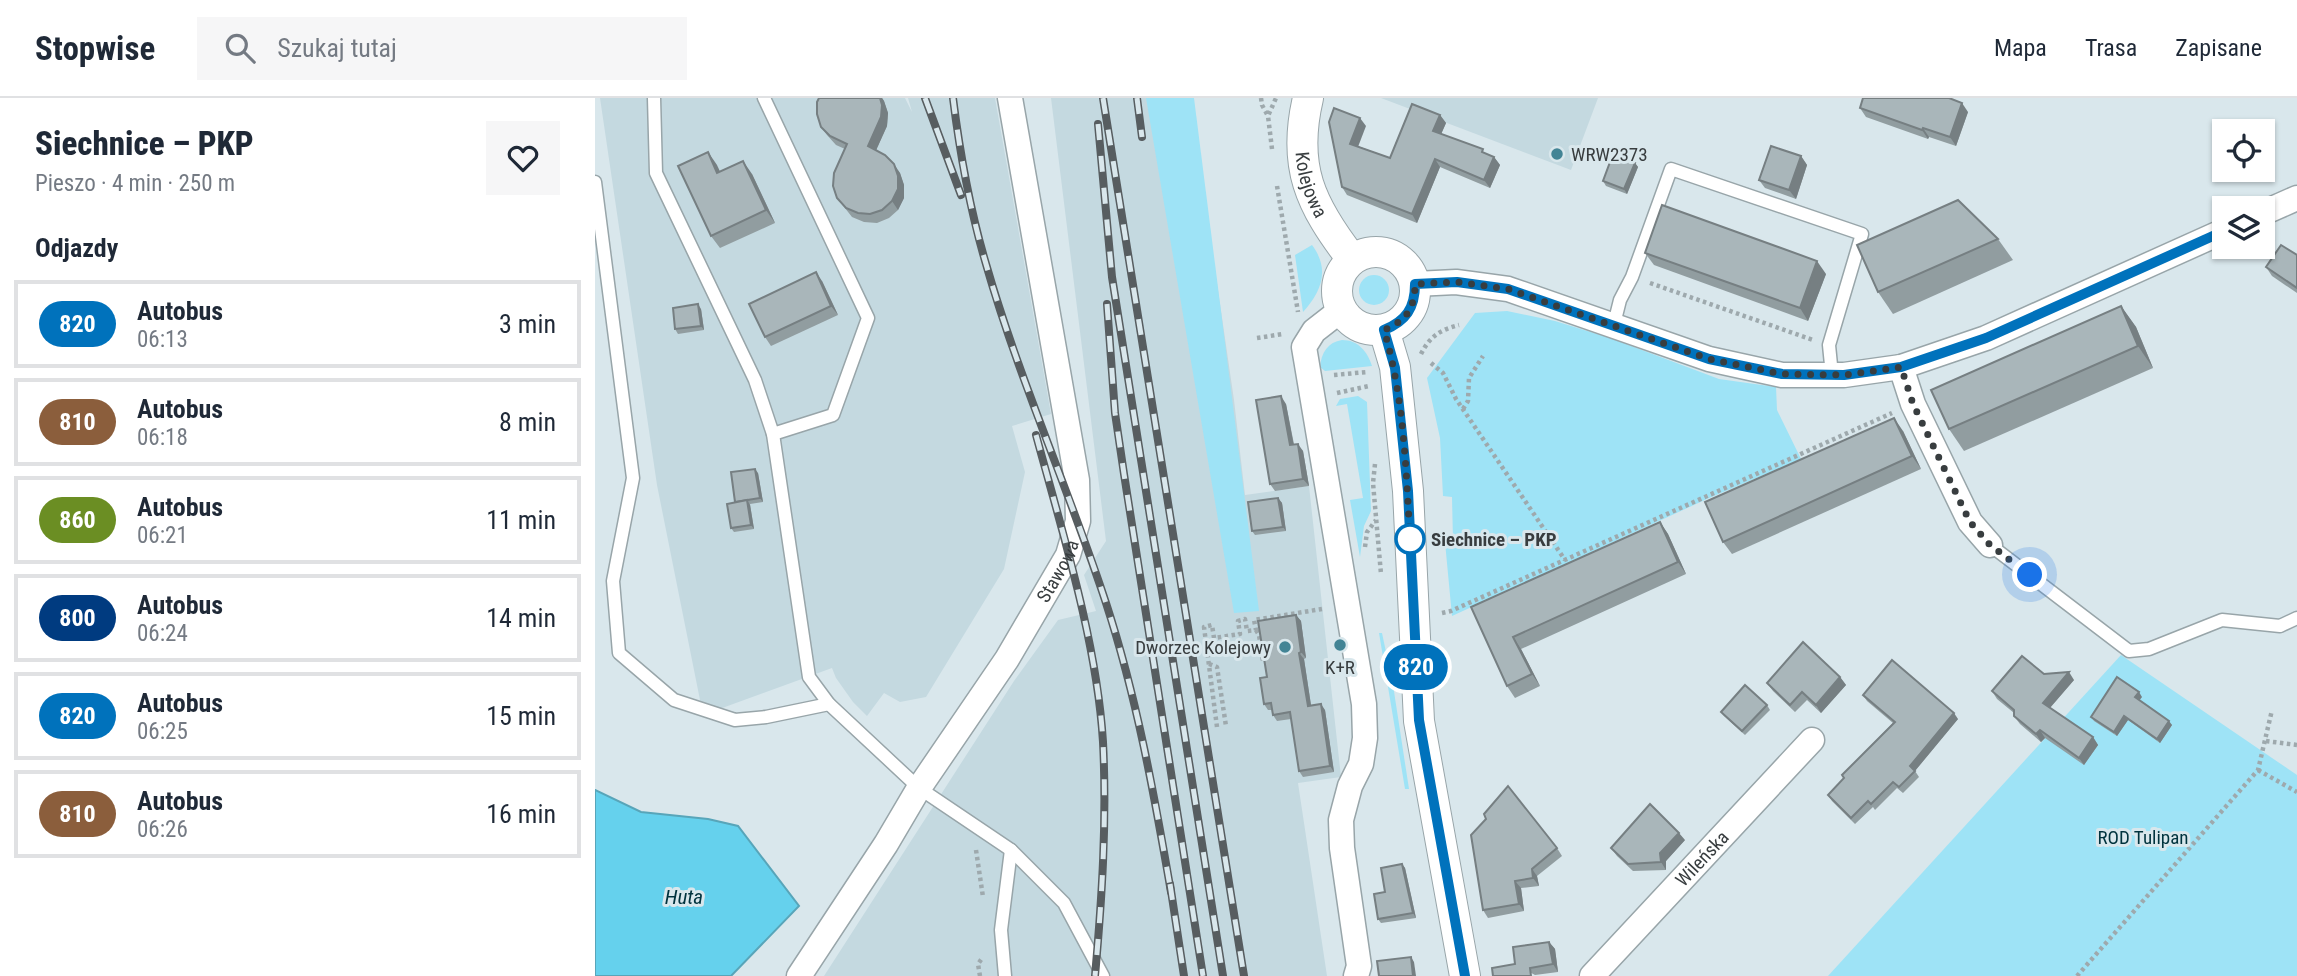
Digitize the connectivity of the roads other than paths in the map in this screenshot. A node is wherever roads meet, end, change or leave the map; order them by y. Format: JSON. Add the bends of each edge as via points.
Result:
{"nodes":[{"id":1,"x":654,"y":98,"type":"edge"},
{"id":2,"x":764,"y":98,"type":"edge"},
{"id":3,"x":1010,"y":98,"type":"edge"},
{"id":4,"x":1308,"y":98,"type":"edge"},
{"id":5,"x":595,"y":183,"type":"edge"},
{"id":6,"x":2297,"y":198,"type":"edge"},
{"id":7,"x":2275,"y":208,"type":"edge"},
{"id":8,"x":2212,"y":236,"type":"edge"},
{"id":9,"x":1352,"y":259,"type":"junction"},
{"id":10,"x":1415,"y":284,"type":"junction"},
{"id":11,"x":1341,"y":310,"type":"junction"},
{"id":12,"x":1614,"y":324,"type":"junction"},
{"id":13,"x":1384,"y":330,"type":"junction"},
{"id":14,"x":1901,"y":367,"type":"junction"},
{"id":15,"x":1832,"y":375,"type":"junction"},
{"id":16,"x":773,"y":434,"type":"junction"},
{"id":17,"x":1990,"y":545,"type":"joint"},
{"id":18,"x":2297,"y":618,"type":"edge"},
{"id":19,"x":829,"y":704,"type":"junction"},
{"id":20,"x":1812,"y":740,"type":"dead end"},
{"id":21,"x":919,"y":788,"type":"junction"},
{"id":22,"x":1011,"y":850,"type":"junction"},
{"id":23,"x":799,"y":976,"type":"edge"},
{"id":24,"x":1005,"y":976,"type":"edge"},
{"id":25,"x":1103,"y":976,"type":"edge"},
{"id":26,"x":1356,"y":976,"type":"edge"},
{"id":27,"x":1465,"y":976,"type":"edge"},
{"id":28,"x":1592,"y":976,"type":"edge"}],
"edges":[{"from":1,"to":16,"type":"lane","via":[[656,173],[755,380]]},
{"from":2,"to":16,"type":"lane","via":[[868,318],[833,415]]},
{"from":3,"to":21,"type":"street","name":"Stawowa","via":[[1077,480],[1078,521],[1068,555],[1007,659]]},
{"from":4,"to":9,"type":"street","name":"Kolejowa","via":[[1301,126],[1305,176],[1326,225]]},
{"from":5,"to":19,"type":"lane","via":[[633,478],[613,581],[619,653],[674,700],[735,720]]},
{"from":6,"to":7,"type":"street"},
{"from":8,"to":14,"type":"street","via":[[1986,338]]},
{"from":9,"to":10,"type":"street","via":[[1370,251],[1391,254],[1407,266]]},
{"from":9,"to":11,"type":"street","via":[[1337,283]]},
{"from":10,"to":12,"type":"street","via":[[1457,282],[1508,289]]},
{"from":10,"to":13,"type":"street","via":[[1409,313]]},
{"from":11,"to":13,"type":"street","via":[[1359,327]]},
{"from":11,"to":26,"type":"street","via":[[1314,331],[1304,347],[1364,704],[1361,764],[1341,820],[1359,966]]},
{"from":12,"to":15,"type":"street","via":[[1709,359],[1782,374]]},
{"from":12,"to":15,"type":"lane","via":[[1671,169],[1862,234],[1829,345]]},
{"from":13,"to":27,"type":"street","via":[[1395,368],[1408,491],[1419,720]]},
{"from":14,"to":15,"type":"street"},
{"from":14,"to":17,"type":"street","via":[[1913,404],[1970,522]]},
{"from":16,"to":19,"type":"lane","via":[[809,677]]},
{"from":17,"to":18,"type":"lane","via":[[2129,651],[2149,649],[2222,620],[2280,626]]},
{"from":19,"to":21,"type":"lane"},
{"from":20,"to":28,"type":"street","name":"Wileńska"},
{"from":21,"to":22,"type":"lane"},
{"from":21,"to":23,"type":"street","name":"Stawowa"},
{"from":22,"to":24,"type":"lane","via":[[1002,930]]},
{"from":22,"to":25,"type":"lane","via":[[1064,903]]}]}
